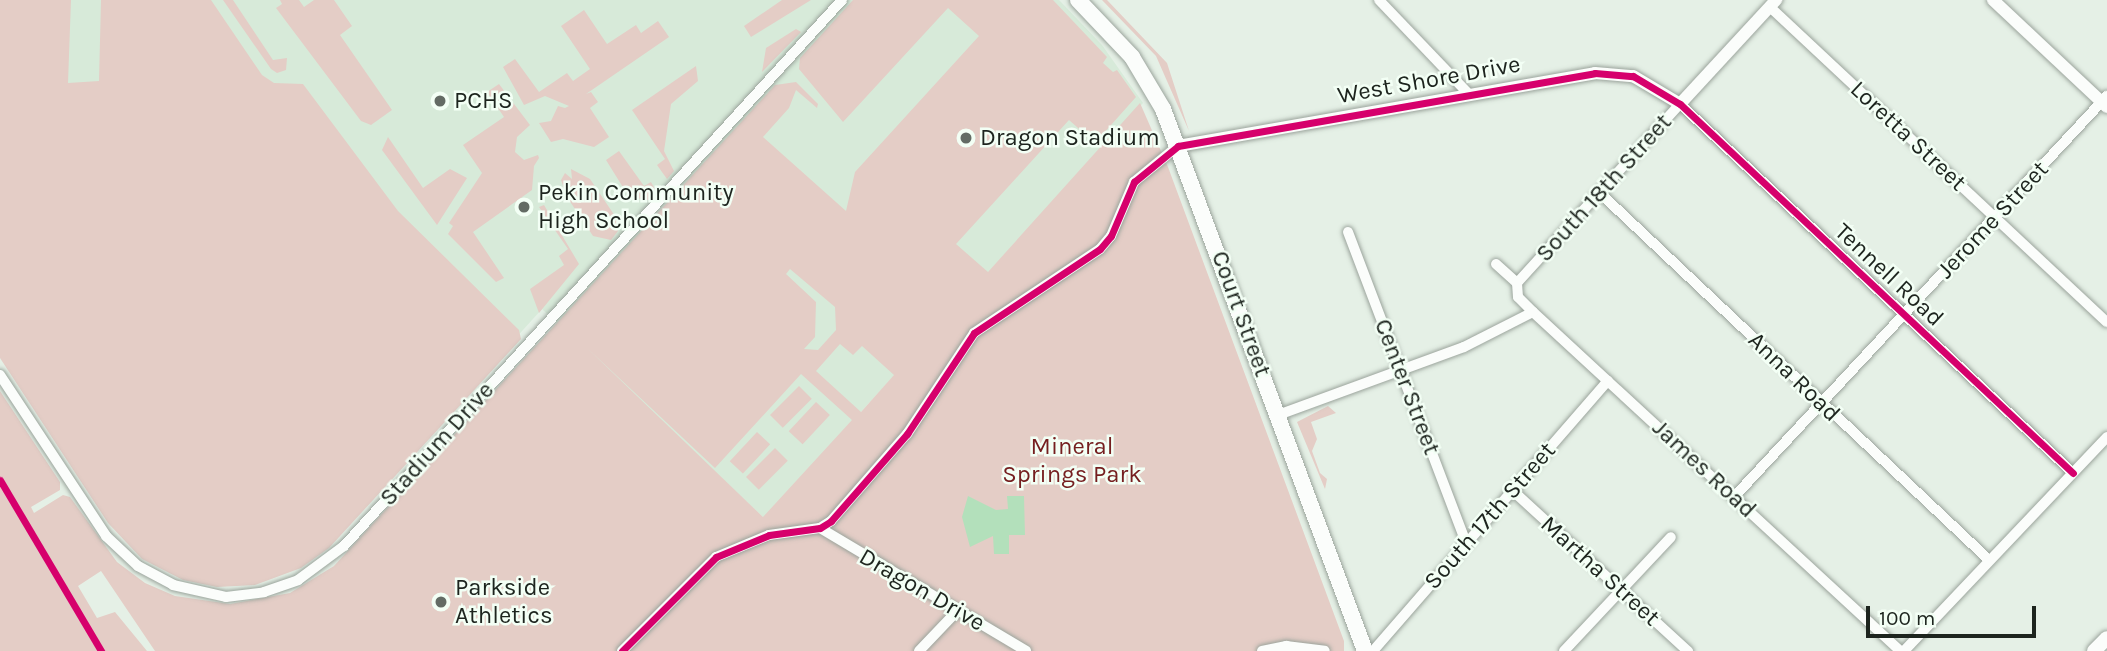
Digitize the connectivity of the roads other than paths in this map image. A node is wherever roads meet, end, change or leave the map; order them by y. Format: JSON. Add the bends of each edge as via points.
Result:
{"nodes":[{"id":1,"x":842,"y":0,"type":"edge"},
{"id":2,"x":1078,"y":0,"type":"edge"},
{"id":3,"x":1379,"y":0,"type":"edge"},
{"id":4,"x":1993,"y":0,"type":"edge"},
{"id":5,"x":1773,"y":3,"type":"edge"},
{"id":6,"x":1466,"y":92,"type":"junction"},
{"id":7,"x":2105,"y":102,"type":"edge"},
{"id":8,"x":1680,"y":104,"type":"junction"},
{"id":9,"x":1178,"y":146,"type":"junction"},
{"id":10,"x":1600,"y":193,"type":"junction"},
{"id":11,"x":1995,"y":218,"type":"junction"},
{"id":12,"x":1348,"y":232,"type":"dead end"},
{"id":13,"x":1496,"y":264,"type":"dead end"},
{"id":14,"x":1517,"y":284,"type":"junction"},
{"id":15,"x":1533,"y":312,"type":"junction"},
{"id":16,"x":1905,"y":316,"type":"junction"},
{"id":17,"x":2107,"y":322,"type":"edge"},
{"id":18,"x":1401,"y":370,"type":"junction"},
{"id":19,"x":0,"y":376,"type":"edge"},
{"id":20,"x":1608,"y":381,"type":"junction"},
{"id":21,"x":1822,"y":404,"type":"junction"},
{"id":22,"x":1278,"y":415,"type":"junction"},
{"id":23,"x":2107,"y":437,"type":"edge"},
{"id":24,"x":2073,"y":473,"type":"junction"},
{"id":25,"x":1512,"y":491,"type":"junction"},
{"id":26,"x":1734,"y":497,"type":"junction"},
{"id":27,"x":820,"y":528,"type":"junction"},
{"id":28,"x":1671,"y":537,"type":"dead end"},
{"id":29,"x":1466,"y":542,"type":"junction"},
{"id":30,"x":1989,"y":560,"type":"junction"},
{"id":31,"x":1621,"y":590,"type":"junction"},
{"id":32,"x":958,"y":610,"type":"junction"},
{"id":33,"x":2107,"y":638,"type":"edge"},
{"id":34,"x":622,"y":651,"type":"edge"},
{"id":35,"x":919,"y":651,"type":"edge"},
{"id":36,"x":1026,"y":651,"type":"edge"},
{"id":37,"x":1262,"y":651,"type":"edge"},
{"id":38,"x":1325,"y":651,"type":"edge"},
{"id":39,"x":1365,"y":651,"type":"edge"},
{"id":40,"x":1373,"y":651,"type":"edge"},
{"id":41,"x":1564,"y":651,"type":"edge"},
{"id":42,"x":1688,"y":651,"type":"edge"},
{"id":43,"x":1902,"y":651,"type":"edge"},
{"id":44,"x":2094,"y":651,"type":"edge"}],
"edges":[{"from":1,"to":19,"type":"street","name":"Stadium Drive","via":[[344,546],[298,580],[264,592],[226,597],[173,585],[138,566],[106,536]]},
{"from":2,"to":9,"type":"main road","name":"Court Street","via":[[1139,66]]},
{"from":3,"to":6,"type":"street"},
{"from":4,"to":7,"type":"street"},
{"from":5,"to":8,"type":"street","name":"South 18th Street"},
{"from":5,"to":11,"type":"street","name":"Loretta Street"},
{"from":6,"to":8,"type":"street","name":"West Shore Drive","via":[[1614,72],[1650,83]]},
{"from":6,"to":9,"type":"street","name":"West Shore Drive"},
{"from":7,"to":11,"type":"street","name":"Jerome Street"},
{"from":8,"to":10,"type":"street","name":"South 18th Street"},
{"from":8,"to":16,"type":"street","name":"Tennell Road"},
{"from":9,"to":22,"type":"main road","name":"Court Street"},
{"from":9,"to":27,"type":"street","via":[[1154,161],[1133,183],[1111,236],[1100,249],[974,333],[883,466]]},
{"from":10,"to":14,"type":"street","name":"South 18th Street"},
{"from":10,"to":21,"type":"street","name":"Anna Road"},
{"from":11,"to":16,"type":"street","name":"Jerome Street"},
{"from":11,"to":17,"type":"street","name":"Loretta Street"},
{"from":12,"to":18,"type":"street","name":"Center Street"},
{"from":13,"to":14,"type":"street","name":"James Road"},
{"from":14,"to":15,"type":"street","name":"James Road","via":[[1518,298]]},
{"from":15,"to":18,"type":"street","via":[[1464,347]]},
{"from":15,"to":20,"type":"street","name":"James Road"},
{"from":16,"to":21,"type":"street","name":"Jerome Street"},
{"from":16,"to":24,"type":"street","name":"Tennell Road"},
{"from":18,"to":22,"type":"street"},
{"from":18,"to":29,"type":"street","name":"Center Street"},
{"from":20,"to":25,"type":"street","name":"South 17th Street"},
{"from":20,"to":26,"type":"street","name":"James Road"},
{"from":21,"to":26,"type":"street","name":"Jerome Street"},
{"from":21,"to":30,"type":"street","name":"Anna Road"},
{"from":22,"to":39,"type":"main road","name":"Court Street"},
{"from":23,"to":24,"type":"street"},
{"from":24,"to":30,"type":"street"},
{"from":25,"to":29,"type":"street","name":"South 17th Street"},
{"from":25,"to":31,"type":"street","name":"Martha Street"},
{"from":26,"to":43,"type":"street","name":"James Road"},
{"from":27,"to":32,"type":"street","name":"Dragon Drive"},
{"from":27,"to":34,"type":"street","via":[[769,535],[716,557]]},
{"from":28,"to":31,"type":"street"},
{"from":29,"to":40,"type":"street","name":"South 17th Street"},
{"from":30,"to":43,"type":"street"},
{"from":31,"to":41,"type":"street"},
{"from":31,"to":42,"type":"street","name":"Martha Street"},
{"from":32,"to":35,"type":"street"},
{"from":32,"to":36,"type":"street","name":"Dragon Drive"},
{"from":33,"to":44,"type":"main road"},
{"from":37,"to":38,"type":"street","via":[[1294,646]]}]}
